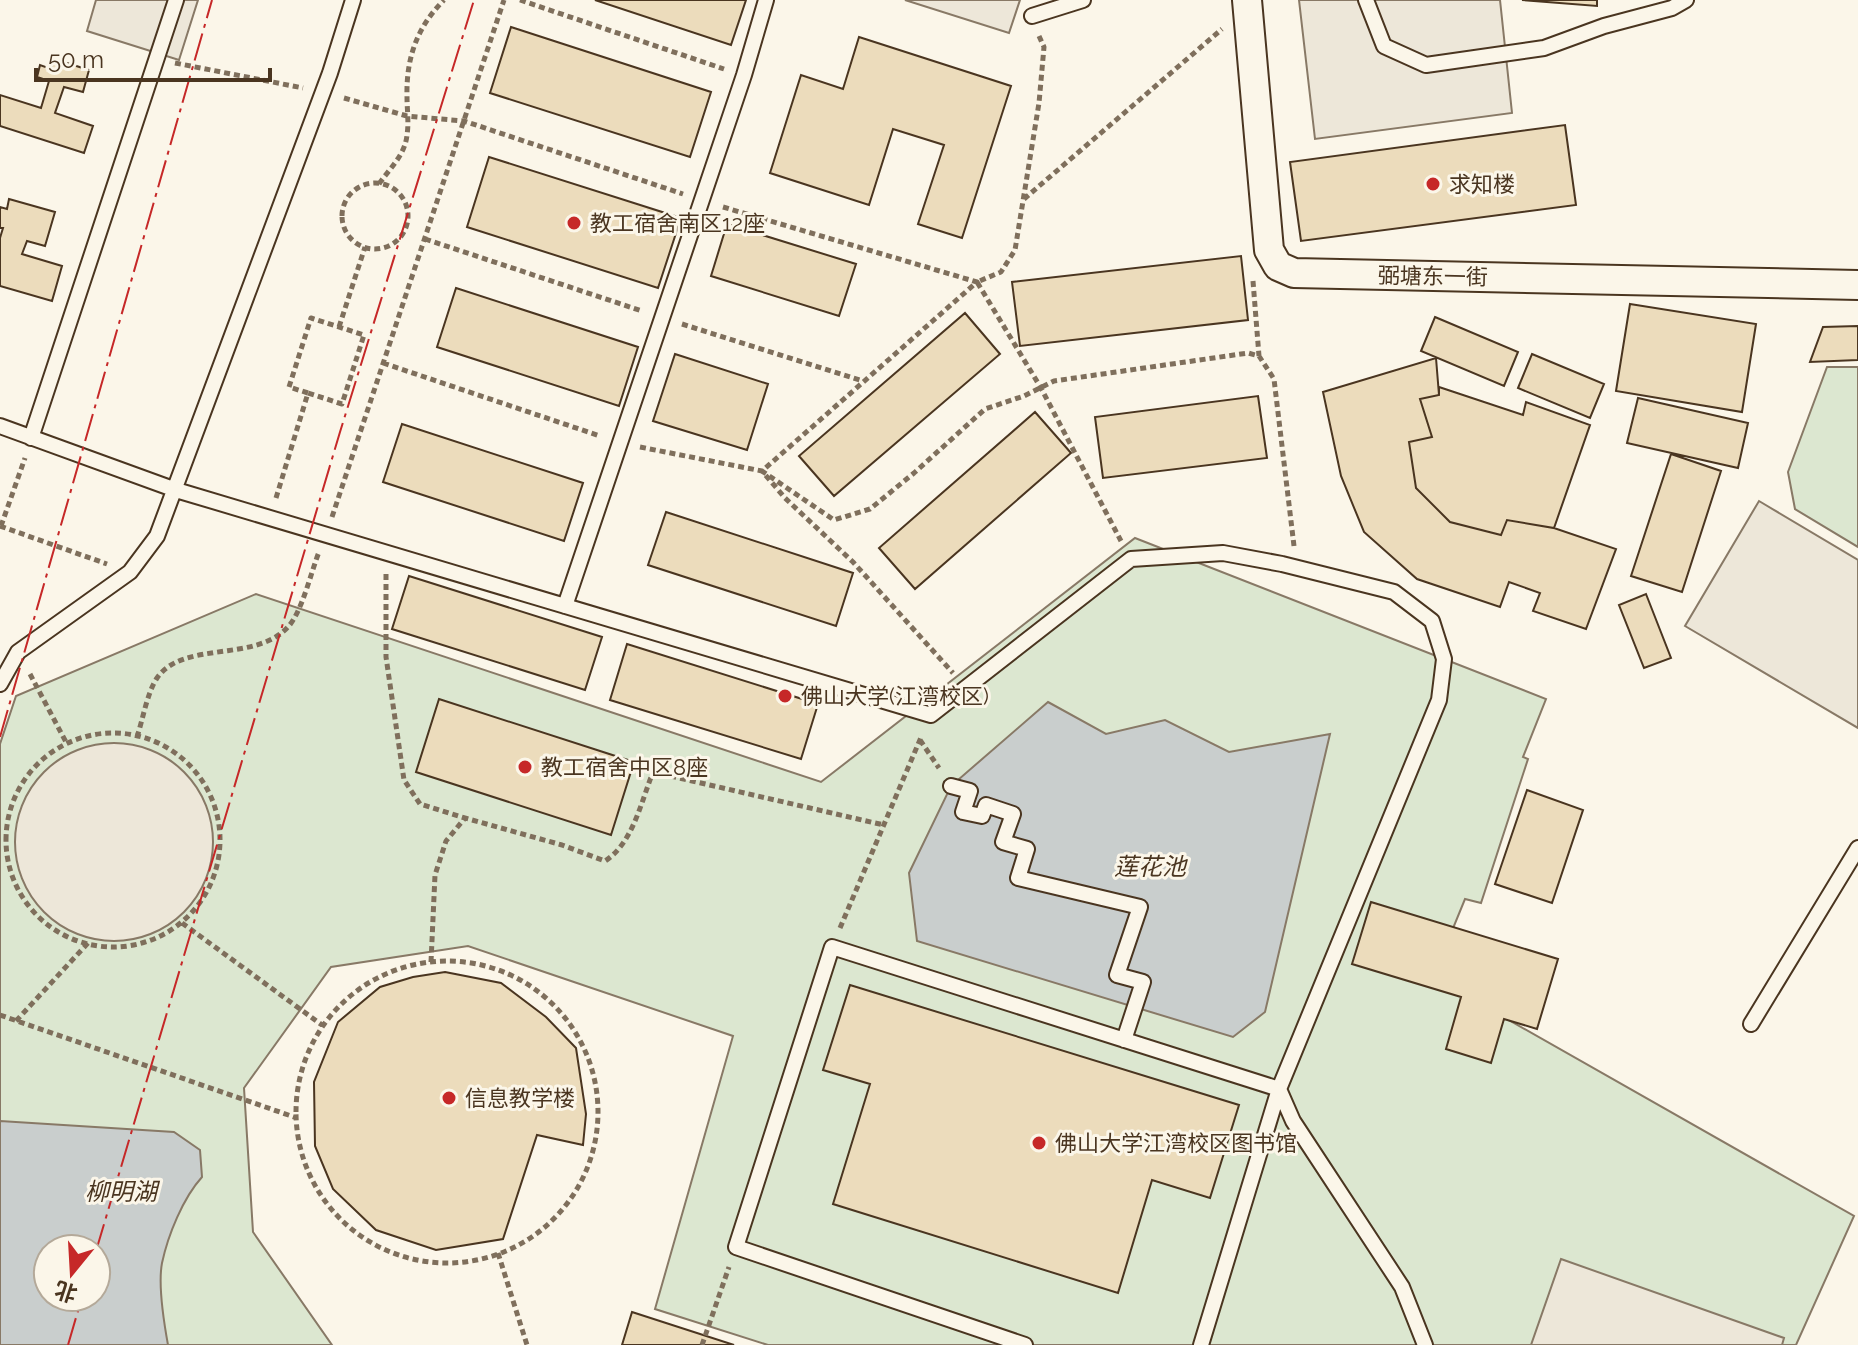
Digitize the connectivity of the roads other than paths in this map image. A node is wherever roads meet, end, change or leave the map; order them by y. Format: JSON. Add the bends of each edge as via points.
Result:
{"nodes":[{"id":1,"x":176,"y":0,"type":"edge"},
{"id":2,"x":353,"y":0,"type":"edge"},
{"id":3,"x":766,"y":0,"type":"edge"},
{"id":4,"x":1083,"y":0,"type":"edge"},
{"id":5,"x":1366,"y":0,"type":"edge"},
{"id":6,"x":1686,"y":0,"type":"edge"},
{"id":7,"x":1239,"y":10,"type":"edge"},
{"id":8,"x":1032,"y":16,"type":"road end"},
{"id":9,"x":1858,"y":285,"type":"edge"},
{"id":10,"x":0,"y":426,"type":"edge"},
{"id":11,"x":31,"y":438,"type":"junction"},
{"id":12,"x":176,"y":490,"type":"junction"},
{"id":13,"x":565,"y":606,"type":"junction"},
{"id":14,"x":0,"y":684,"type":"edge"},
{"id":15,"x":951,"y":786,"type":"road end"},
{"id":16,"x":1858,"y":848,"type":"edge"},
{"id":17,"x":1751,"y":1024,"type":"dead end"},
{"id":18,"x":1124,"y":1040,"type":"junction"},
{"id":19,"x":1279,"y":1089,"type":"junction"},
{"id":20,"x":1025,"y":1345,"type":"edge"},
{"id":21,"x":1201,"y":1345,"type":"edge"},
{"id":22,"x":1425,"y":1345,"type":"edge"}],
"edges":[{"from":1,"to":11,"type":"lane"},
{"from":2,"to":12,"type":"lane"},
{"from":3,"to":13,"type":"lane"},
{"from":4,"to":8,"type":"lane"},
{"from":5,"to":6,"type":"lane","via":[[1384,46],[1426,65],[1544,48]]},
{"from":7,"to":9,"type":"street","name":"弼塘东一街","via":[[1269,250],[1278,266],[1294,273]]},
{"from":10,"to":11,"type":"lane"},
{"from":11,"to":12,"type":"lane"},
{"from":12,"to":13,"type":"lane"},
{"from":12,"to":14,"type":"lane","via":[[157,536],[130,572],[18,652]]},
{"from":13,"to":19,"type":"lane","via":[[931,715],[1131,559],[1223,553],[1394,592],[1432,621],[1444,659],[1439,700]]},
{"from":15,"to":18,"type":"lane","via":[[970,791],[963,812],[982,816],[986,805],[1013,814],[1003,842],[1027,849],[1018,878],[1140,907],[1117,975],[1143,982]]},
{"from":16,"to":17,"type":"lane"},
{"from":18,"to":19,"type":"lane"},
{"from":18,"to":20,"type":"lane","via":[[832,947],[736,1247]]},
{"from":19,"to":21,"type":"lane"},
{"from":19,"to":22,"type":"lane","via":[[1293,1121],[1402,1287]]}]}
